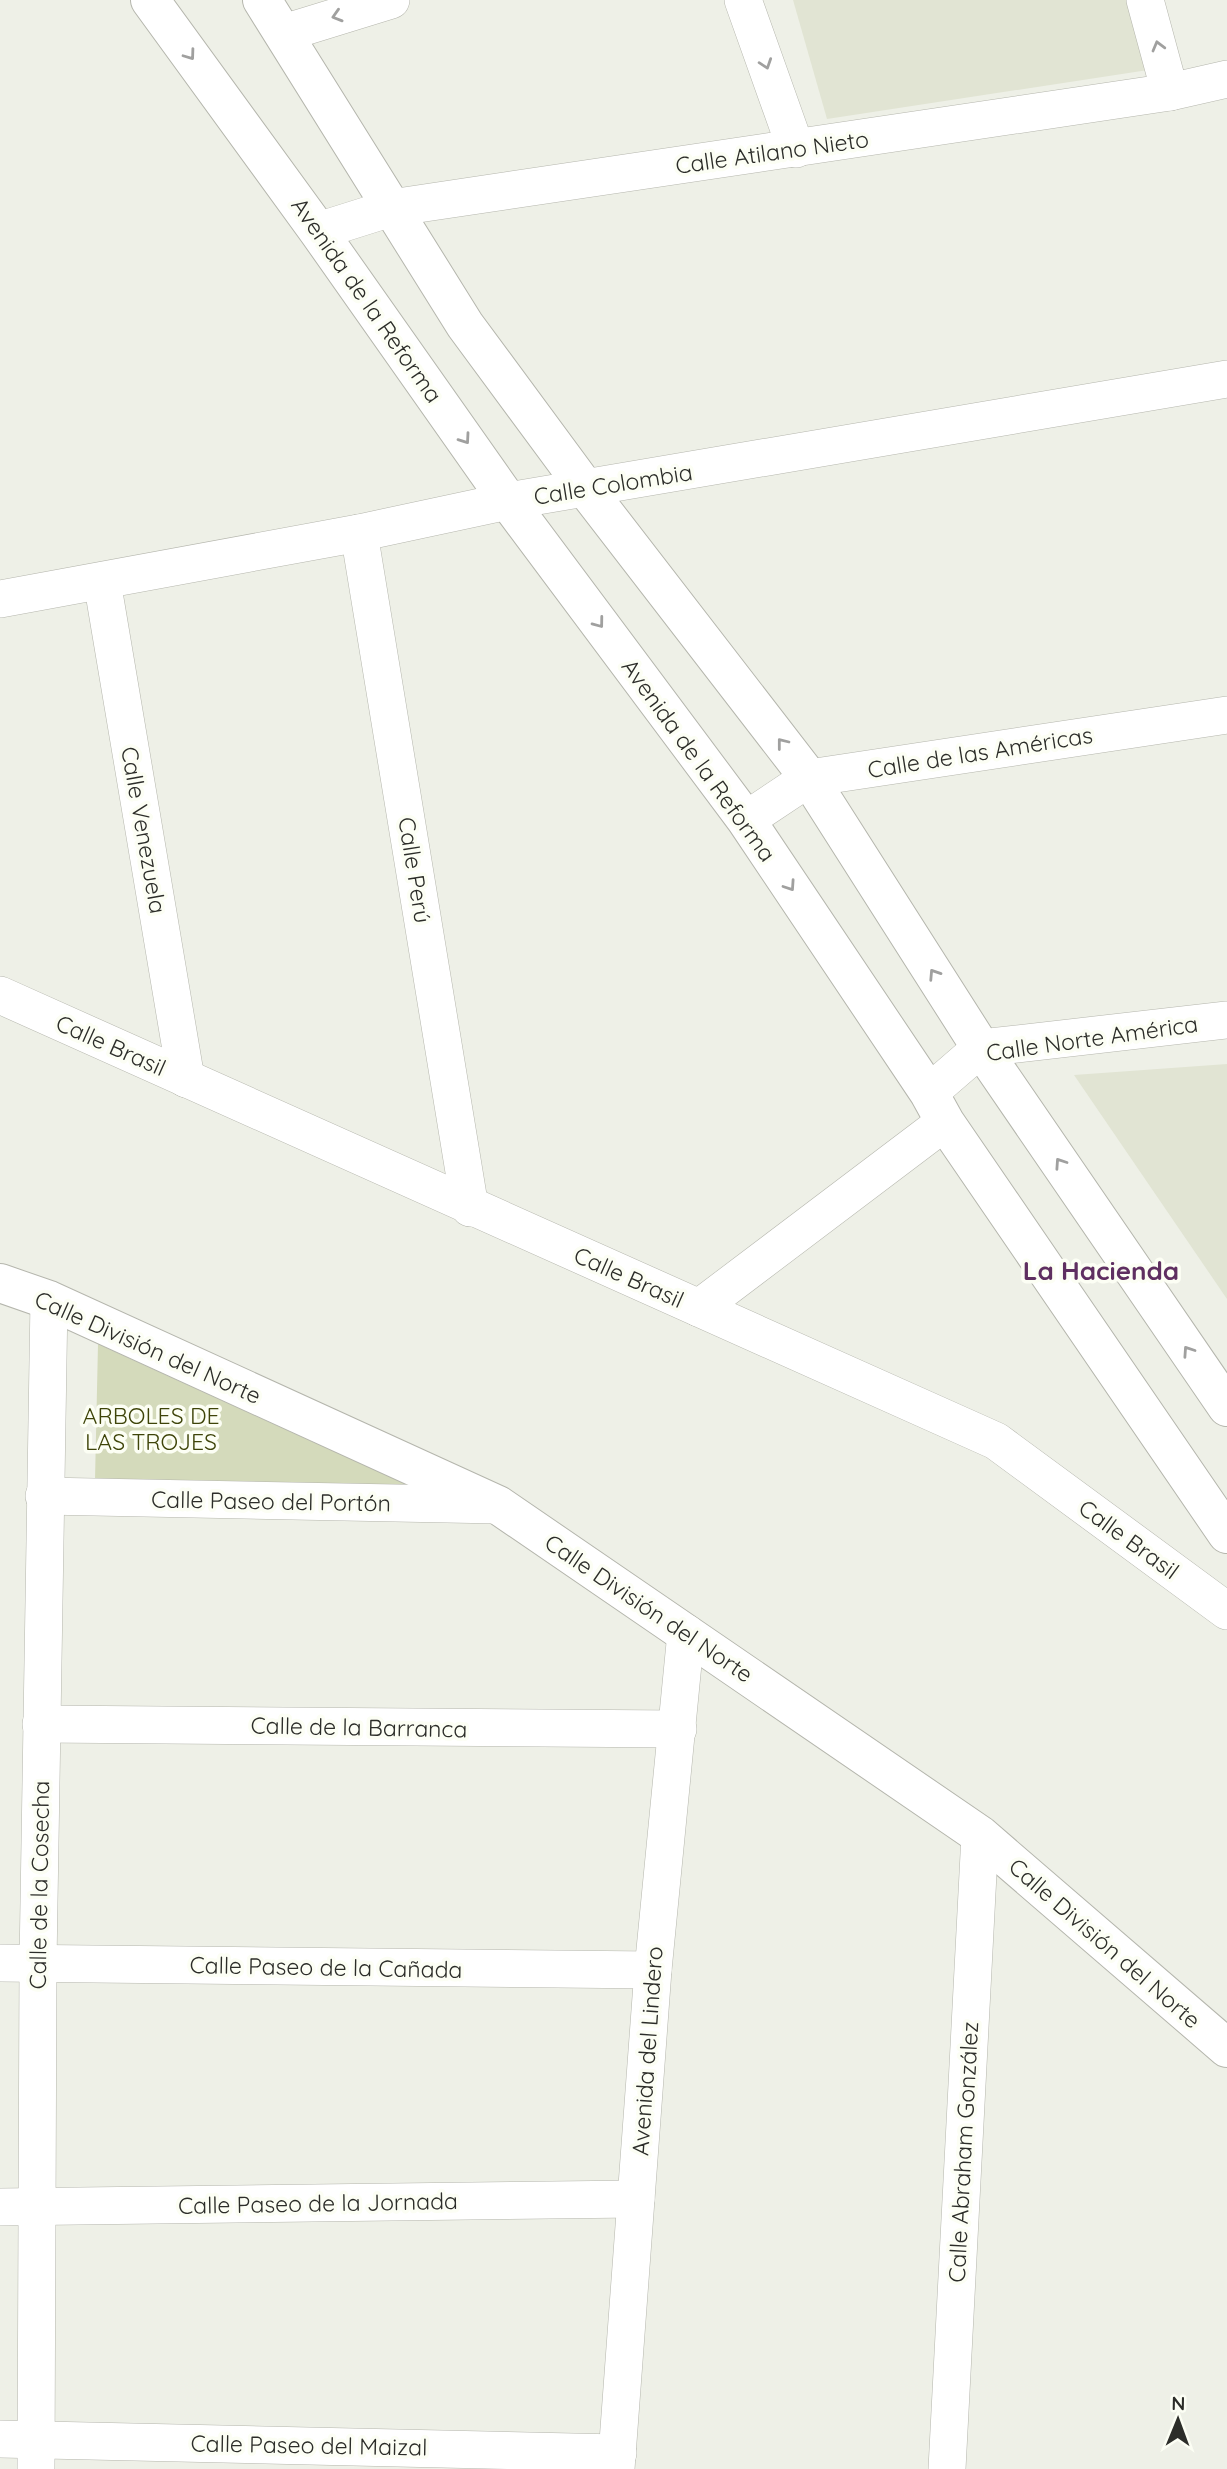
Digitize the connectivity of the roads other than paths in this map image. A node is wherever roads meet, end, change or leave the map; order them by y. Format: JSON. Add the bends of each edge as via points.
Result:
{"nodes":[{"id":1,"x":149,"y":0,"type":"edge"},
{"id":2,"x":262,"y":0,"type":"edge"},
{"id":3,"x":391,"y":0,"type":"edge"},
{"id":4,"x":743,"y":0,"type":"edge"},
{"id":5,"x":1145,"y":0,"type":"edge"},
{"id":6,"x":284,"y":33,"type":"junction"},
{"id":7,"x":1227,"y":79,"type":"edge"},
{"id":8,"x":1170,"y":92,"type":"junction"},
{"id":9,"x":796,"y":149,"type":"junction"},
{"id":10,"x":391,"y":208,"type":"junction"},
{"id":11,"x":318,"y":230,"type":"junction"},
{"id":12,"x":1227,"y":379,"type":"edge"},
{"id":13,"x":586,"y":489,"type":"junction"},
{"id":14,"x":509,"y":501,"type":"junction"},
{"id":15,"x":359,"y":533,"type":"junction"},
{"id":16,"x":102,"y":581,"type":"junction"},
{"id":17,"x":0,"y":599,"type":"edge"},
{"id":18,"x":1227,"y":715,"type":"edge"},
{"id":19,"x":809,"y":778,"type":"junction"},
{"id":20,"x":746,"y":820,"type":"junction"},
{"id":21,"x":0,"y":995,"type":"edge"},
{"id":22,"x":1227,"y":1020,"type":"edge"},
{"id":23,"x":981,"y":1048,"type":"junction"},
{"id":24,"x":186,"y":1079,"type":"junction"},
{"id":25,"x":937,"y":1108,"type":"junction"},
{"id":26,"x":470,"y":1208,"type":"junction"},
{"id":27,"x":0,"y":1283,"type":"edge"},
{"id":28,"x":49,"y":1300,"type":"junction"},
{"id":29,"x":699,"y":1308,"type":"junction"},
{"id":30,"x":1227,"y":1407,"type":"edge"},
{"id":31,"x":44,"y":1496,"type":"junction"},
{"id":32,"x":498,"y":1505,"type":"junction"},
{"id":33,"x":1227,"y":1534,"type":"edge"},
{"id":34,"x":1227,"y":1611,"type":"edge"},
{"id":35,"x":686,"y":1633,"type":"junction"},
{"id":36,"x":41,"y":1724,"type":"junction"},
{"id":37,"x":678,"y":1730,"type":"junction"},
{"id":38,"x":980,"y":1835,"type":"junction"},
{"id":39,"x":0,"y":1963,"type":"edge"},
{"id":40,"x":38,"y":1963,"type":"junction"},
{"id":41,"x":653,"y":1970,"type":"junction"},
{"id":42,"x":1227,"y":2048,"type":"edge"},
{"id":43,"x":636,"y":2199,"type":"junction"},
{"id":44,"x":0,"y":2207,"type":"edge"},
{"id":45,"x":37,"y":2207,"type":"junction"},
{"id":46,"x":0,"y":2439,"type":"edge"},
{"id":47,"x":36,"y":2454,"type":"edge"},
{"id":48,"x":617,"y":2461,"type":"edge"},
{"id":49,"x":947,"y":2469,"type":"edge"}],
"edges":[{"from":1,"to":11,"type":"main road","name":"Avenida de la Reforma","one_way":true},
{"from":2,"to":6,"type":"main road"},
{"from":3,"to":6,"type":"street","one_way":true},
{"from":4,"to":9,"type":"street","one_way":true},
{"from":8,"to":5,"type":"street","one_way":true},
{"from":6,"to":10,"type":"main road"},
{"from":7,"to":8,"type":"street","name":"Calle Atilano Nieto"},
{"from":8,"to":9,"type":"street","name":"Calle Atilano Nieto"},
{"from":9,"to":10,"type":"street","name":"Calle Atilano Nieto"},
{"from":10,"to":11,"type":"street","name":"Calle Atilano Nieto"},
{"from":10,"to":13,"type":"main road","via":[[465,325]]},
{"from":11,"to":14,"type":"main road","name":"Avenida de la Reforma","one_way":true},
{"from":12,"to":13,"type":"street","name":"Calle Colombia"},
{"from":13,"to":14,"type":"street","name":"Calle Colombia"},
{"from":19,"to":13,"type":"main road","one_way":true},
{"from":14,"to":15,"type":"street","name":"Calle Colombia"},
{"from":14,"to":20,"type":"main road","name":"Avenida de la Reforma","one_way":true},
{"from":15,"to":16,"type":"street","name":"Calle Colombia"},
{"from":15,"to":26,"type":"street","name":"Calle Perú"},
{"from":16,"to":17,"type":"street","name":"Calle Colombia"},
{"from":16,"to":24,"type":"street","name":"Calle Venezuela"},
{"from":18,"to":19,"type":"street","name":"Calle de las Américas"},
{"from":19,"to":20,"type":"street","name":"Calle de las Américas"},
{"from":23,"to":19,"type":"main road","one_way":true},
{"from":20,"to":25,"type":"main road","name":"Avenida de la Reforma","one_way":true},
{"from":21,"to":24,"type":"street","name":"Calle Brasil"},
{"from":22,"to":23,"type":"street","name":"Calle Norte América"},
{"from":23,"to":25,"type":"street","name":"Calle Norte América"},
{"from":30,"to":23,"type":"main road","one_way":true},
{"from":24,"to":26,"type":"street","name":"Calle Brasil"},
{"from":25,"to":29,"type":"street","name":"Calle Norte América"},
{"from":25,"to":33,"type":"main road","name":"Avenida de la Reforma"},
{"from":26,"to":29,"type":"street","name":"Calle Brasil"},
{"from":27,"to":28,"type":"main road","name":"Calle División del Norte"},
{"from":28,"to":31,"type":"street","name":"Calle de la Cosecha"},
{"from":28,"to":32,"type":"main road","name":"Calle División del Norte"},
{"from":29,"to":34,"type":"street","name":"Calle Brasil","via":[[996,1441]]},
{"from":31,"to":32,"type":"street","name":"Calle Paseo del Portón"},
{"from":31,"to":36,"type":"street","name":"Calle de la Cosecha"},
{"from":32,"to":35,"type":"main road","name":"Calle División del Norte"},
{"from":35,"to":37,"type":"street","name":"Avenida del Lindero"},
{"from":35,"to":38,"type":"main road","name":"Calle División del Norte"},
{"from":36,"to":37,"type":"street","name":"Calle de la Barranca"},
{"from":36,"to":40,"type":"street","name":"Calle de la Cosecha"},
{"from":37,"to":41,"type":"street","name":"Avenida del Lindero"},
{"from":38,"to":42,"type":"main road","name":"Calle División del Norte"},
{"from":38,"to":49,"type":"street","name":"Calle Abraham González"},
{"from":39,"to":40,"type":"street","name":"Calle Paseo de la Cañada"},
{"from":40,"to":41,"type":"street","name":"Calle Paseo de la Cañada"},
{"from":40,"to":45,"type":"street","name":"Calle de la Cosecha"},
{"from":41,"to":43,"type":"street","name":"Avenida del Lindero"},
{"from":43,"to":45,"type":"street","name":"Calle Paseo de la Jornada"},
{"from":43,"to":48,"type":"street","name":"Avenida del Lindero"},
{"from":44,"to":45,"type":"street","name":"Calle Paseo de la Jornada"},
{"from":45,"to":47,"type":"street","name":"Calle de la Cosecha"},
{"from":46,"to":47,"type":"street","name":"Calle Paseo del Maizal"},
{"from":47,"to":48,"type":"street","name":"Calle Paseo del Maizal"}]}
